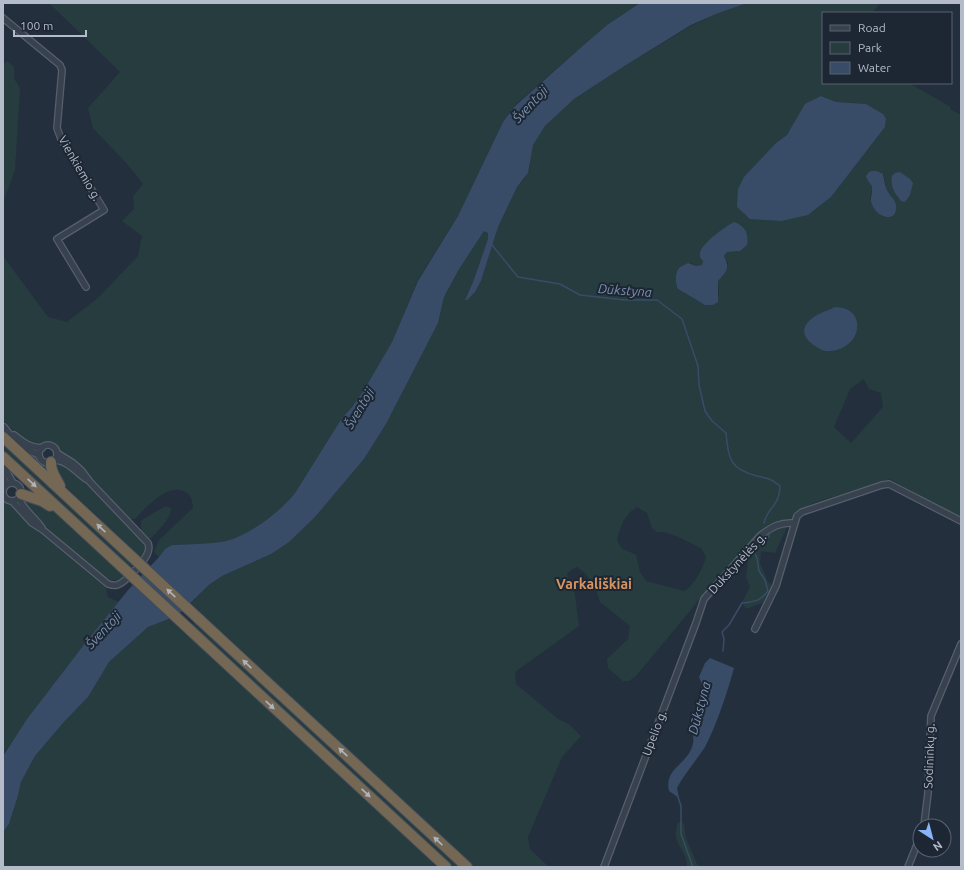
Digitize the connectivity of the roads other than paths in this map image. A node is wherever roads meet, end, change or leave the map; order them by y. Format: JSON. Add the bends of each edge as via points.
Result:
{"nodes":[{"id":1,"x":3,"y":18,"type":"edge"},
{"id":2,"x":86,"y":287,"type":"dead end"},
{"id":3,"x":3,"y":430,"type":"edge"},
{"id":4,"x":42,"y":448,"type":"junction"},
{"id":5,"x":57,"y":453,"type":"junction"},
{"id":6,"x":39,"y":455,"type":"junction"},
{"id":7,"x":3,"y":457,"type":"edge"},
{"id":8,"x":53,"y":461,"type":"junction"},
{"id":9,"x":3,"y":465,"type":"edge"},
{"id":10,"x":3,"y":474,"type":"edge"},
{"id":11,"x":13,"y":482,"type":"junction"},
{"id":12,"x":90,"y":482,"type":"junction"},
{"id":13,"x":6,"y":485,"type":"junction"},
{"id":14,"x":20,"y":496,"type":"junction"},
{"id":15,"x":68,"y":497,"type":"junction"},
{"id":16,"x":12,"y":501,"type":"junction"},
{"id":17,"x":68,"y":517,"type":"junction"},
{"id":18,"x":961,"y":521,"type":"edge"},
{"id":19,"x":794,"y":523,"type":"junction"},
{"id":20,"x":43,"y":530,"type":"junction"},
{"id":21,"x":704,"y":599,"type":"joint"},
{"id":22,"x":755,"y":629,"type":"dead end"},
{"id":23,"x":961,"y":644,"type":"edge"},
{"id":24,"x":925,"y":818,"type":"edge"},
{"id":25,"x":912,"y":857,"type":"edge"},
{"id":26,"x":446,"y":867,"type":"edge"},
{"id":27,"x":467,"y":867,"type":"edge"},
{"id":28,"x":604,"y":867,"type":"edge"},
{"id":29,"x":908,"y":867,"type":"edge"}],
"edges":[{"from":1,"to":2,"type":"street","name":"Vienkiemio g.","via":[[60,65],[62,70],[57,128],[104,210],[57,239]]},
{"from":3,"to":4,"type":"street","via":[[28,446]]},
{"from":3,"to":6,"type":"street","via":[[23,448]]},
{"from":3,"to":15,"type":"highway"},
{"from":4,"to":5,"type":"street","via":[[52,446]]},
{"from":4,"to":6,"type":"street"},
{"from":5,"to":8,"type":"street"},
{"from":5,"to":12,"type":"street","via":[[73,462]]},
{"from":6,"to":8,"type":"street","via":[[43,461]]},
{"from":7,"to":17,"type":"highway","one_way":true},
{"from":8,"to":12,"type":"street","via":[[60,460]]},
{"from":8,"to":15,"type":"highway","via":[[53,474]]},
{"from":9,"to":11,"type":"street"},
{"from":10,"to":13,"type":"street"},
{"from":11,"to":13,"type":"street"},
{"from":11,"to":14,"type":"street","via":[[20,488]]},
{"from":12,"to":20,"type":"street","via":[[148,543],[146,558],[120,584],[113,586]]},
{"from":13,"to":16,"type":"street","via":[[3,490],[4,496]]},
{"from":14,"to":16,"type":"street"},
{"from":14,"to":17,"type":"highway","via":[[42,501]]},
{"from":14,"to":20,"type":"street","via":[[25,509]]},
{"from":27,"to":15,"type":"highway","one_way":true,"bridge":true},
{"from":16,"to":20,"type":"street","via":[[32,523]]},
{"from":17,"to":26,"type":"highway","one_way":true,"bridge":true},
{"from":18,"to":19,"type":"street","via":[[889,484],[802,512],[796,516]]},
{"from":19,"to":21,"type":"street","name":"Dukstynėlės g.","via":[[788,522],[772,527],[761,535]]},
{"from":19,"to":22,"type":"street","via":[[776,586]]},
{"from":21,"to":28,"type":"street","name":"Upelio g."},
{"from":23,"to":24,"type":"street","name":"Sodininkų g.","via":[[931,716]]},
{"from":25,"to":29,"type":"street"}]}
